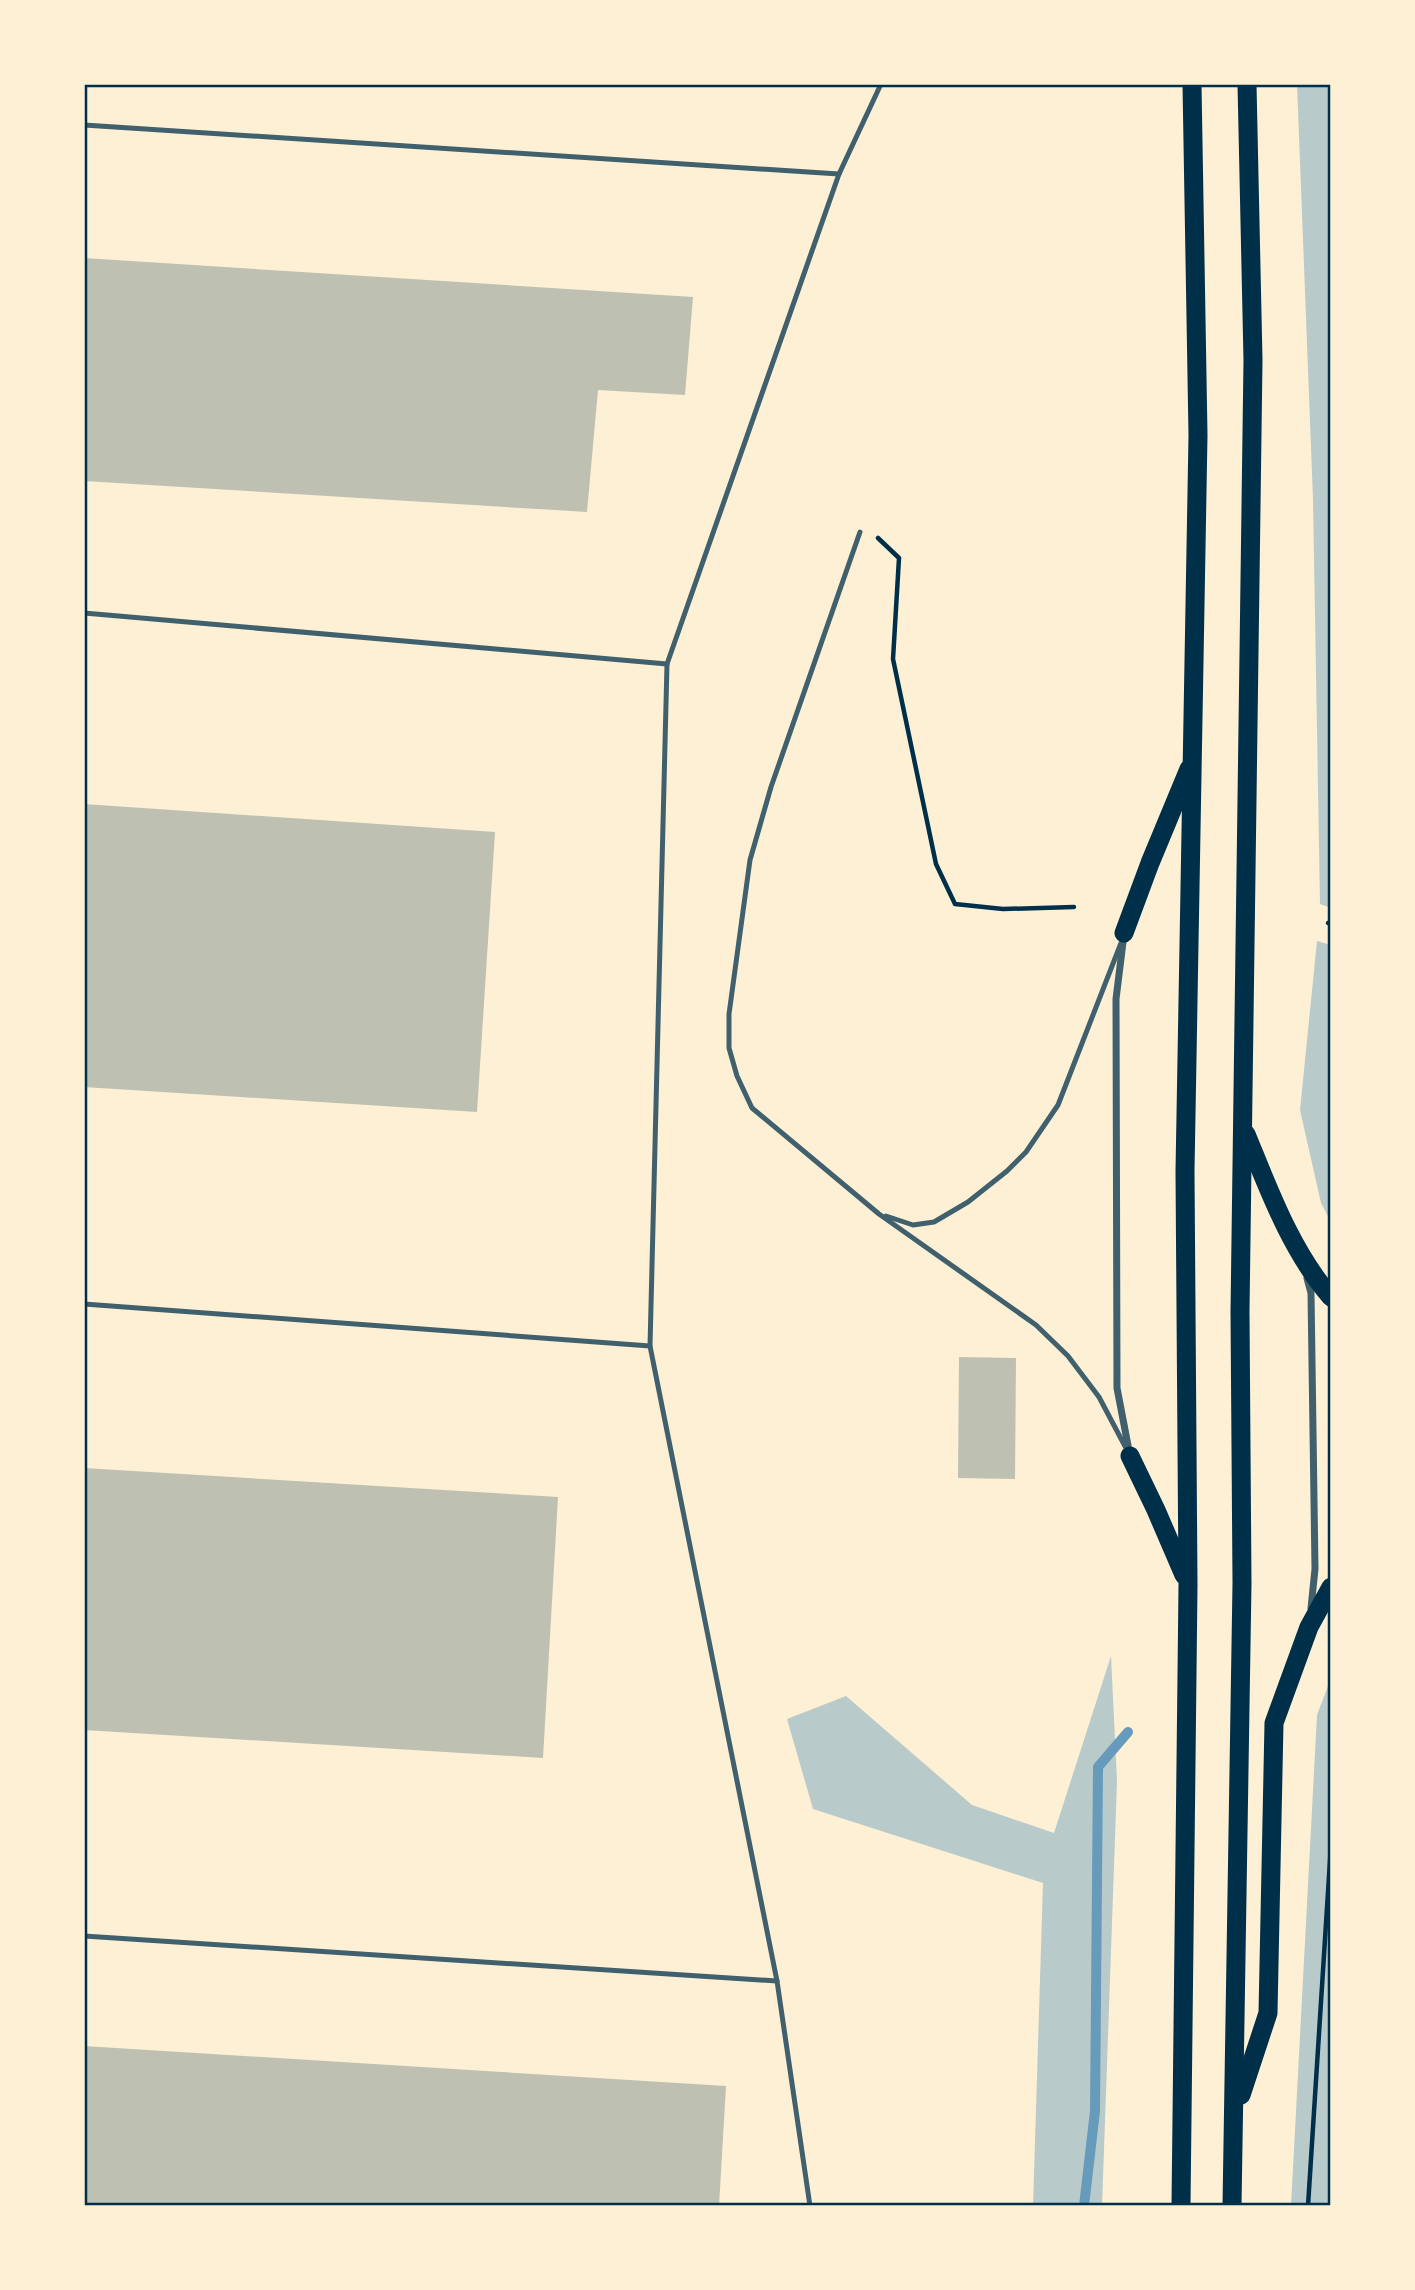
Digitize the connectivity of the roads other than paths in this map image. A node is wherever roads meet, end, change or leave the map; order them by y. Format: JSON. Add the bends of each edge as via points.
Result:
{"nodes":[{"id":1,"x":880,"y":84,"type":"edge"},
{"id":2,"x":1192,"y":84,"type":"edge"},
{"id":3,"x":1247,"y":84,"type":"edge"},
{"id":4,"x":84,"y":125,"type":"edge"},
{"id":5,"x":839,"y":174,"type":"junction"},
{"id":6,"x":860,"y":532,"type":"road end"},
{"id":7,"x":84,"y":613,"type":"edge"},
{"id":8,"x":667,"y":664,"type":"junction"},
{"id":9,"x":1193,"y":758,"type":"junction"},
{"id":10,"x":1124,"y":933,"type":"junction"},
{"id":11,"x":1242,"y":1124,"type":"junction"},
{"id":12,"x":879,"y":1214,"type":"junction"},
{"id":13,"x":1301,"y":1254,"type":"junction"},
{"id":14,"x":1331,"y":1297,"type":"edge"},
{"id":15,"x":84,"y":1304,"type":"edge"},
{"id":16,"x":650,"y":1346,"type":"junction"},
{"id":17,"x":1130,"y":1456,"type":"junction"},
{"id":18,"x":1188,"y":1585,"type":"junction"},
{"id":19,"x":1331,"y":1587,"type":"edge"},
{"id":20,"x":1309,"y":1627,"type":"junction"},
{"id":21,"x":84,"y":1936,"type":"edge"},
{"id":22,"x":777,"y":1980,"type":"junction"},
{"id":23,"x":1234,"y":2116,"type":"junction"},
{"id":24,"x":810,"y":2206,"type":"edge"},
{"id":25,"x":1181,"y":2206,"type":"edge"},
{"id":26,"x":1232,"y":2206,"type":"edge"}],
"edges":[{"from":1,"to":5,"type":"lane"},
{"from":2,"to":9,"type":"highway","via":[[1198,397]]},
{"from":3,"to":11,"type":"highway","via":[[1253,360]]},
{"from":4,"to":5,"type":"lane"},
{"from":5,"to":8,"type":"lane"},
{"from":6,"to":12,"type":"lane","via":[[750,860],[729,1014],[729,1048],[752,1108]]},
{"from":7,"to":8,"type":"lane"},
{"from":8,"to":16,"type":"lane"},
{"from":9,"to":10,"type":"highway"},
{"from":9,"to":18,"type":"highway","via":[[1185,1171]]},
{"from":10,"to":12,"type":"lane","via":[[1058,1105],[1026,1152],[968,1202],[934,1222],[914,1224]]},
{"from":10,"to":17,"type":"street","via":[[1116,999],[1117,1388]]},
{"from":11,"to":13,"type":"highway"},
{"from":11,"to":23,"type":"highway","via":[[1242,1583]]},
{"from":12,"to":17,"type":"lane","via":[[1036,1325],[1068,1356],[1099,1397]]},
{"from":13,"to":14,"type":"highway"},
{"from":13,"to":20,"type":"street","via":[[1311,1293],[1315,1569]]},
{"from":15,"to":16,"type":"lane"},
{"from":16,"to":22,"type":"lane"},
{"from":17,"to":18,"type":"highway"},
{"from":18,"to":25,"type":"highway"},
{"from":19,"to":20,"type":"highway"},
{"from":20,"to":23,"type":"highway","via":[[1274,1723],[1268,2013]]},
{"from":21,"to":22,"type":"lane"},
{"from":22,"to":24,"type":"lane"},
{"from":23,"to":26,"type":"highway"}]}
